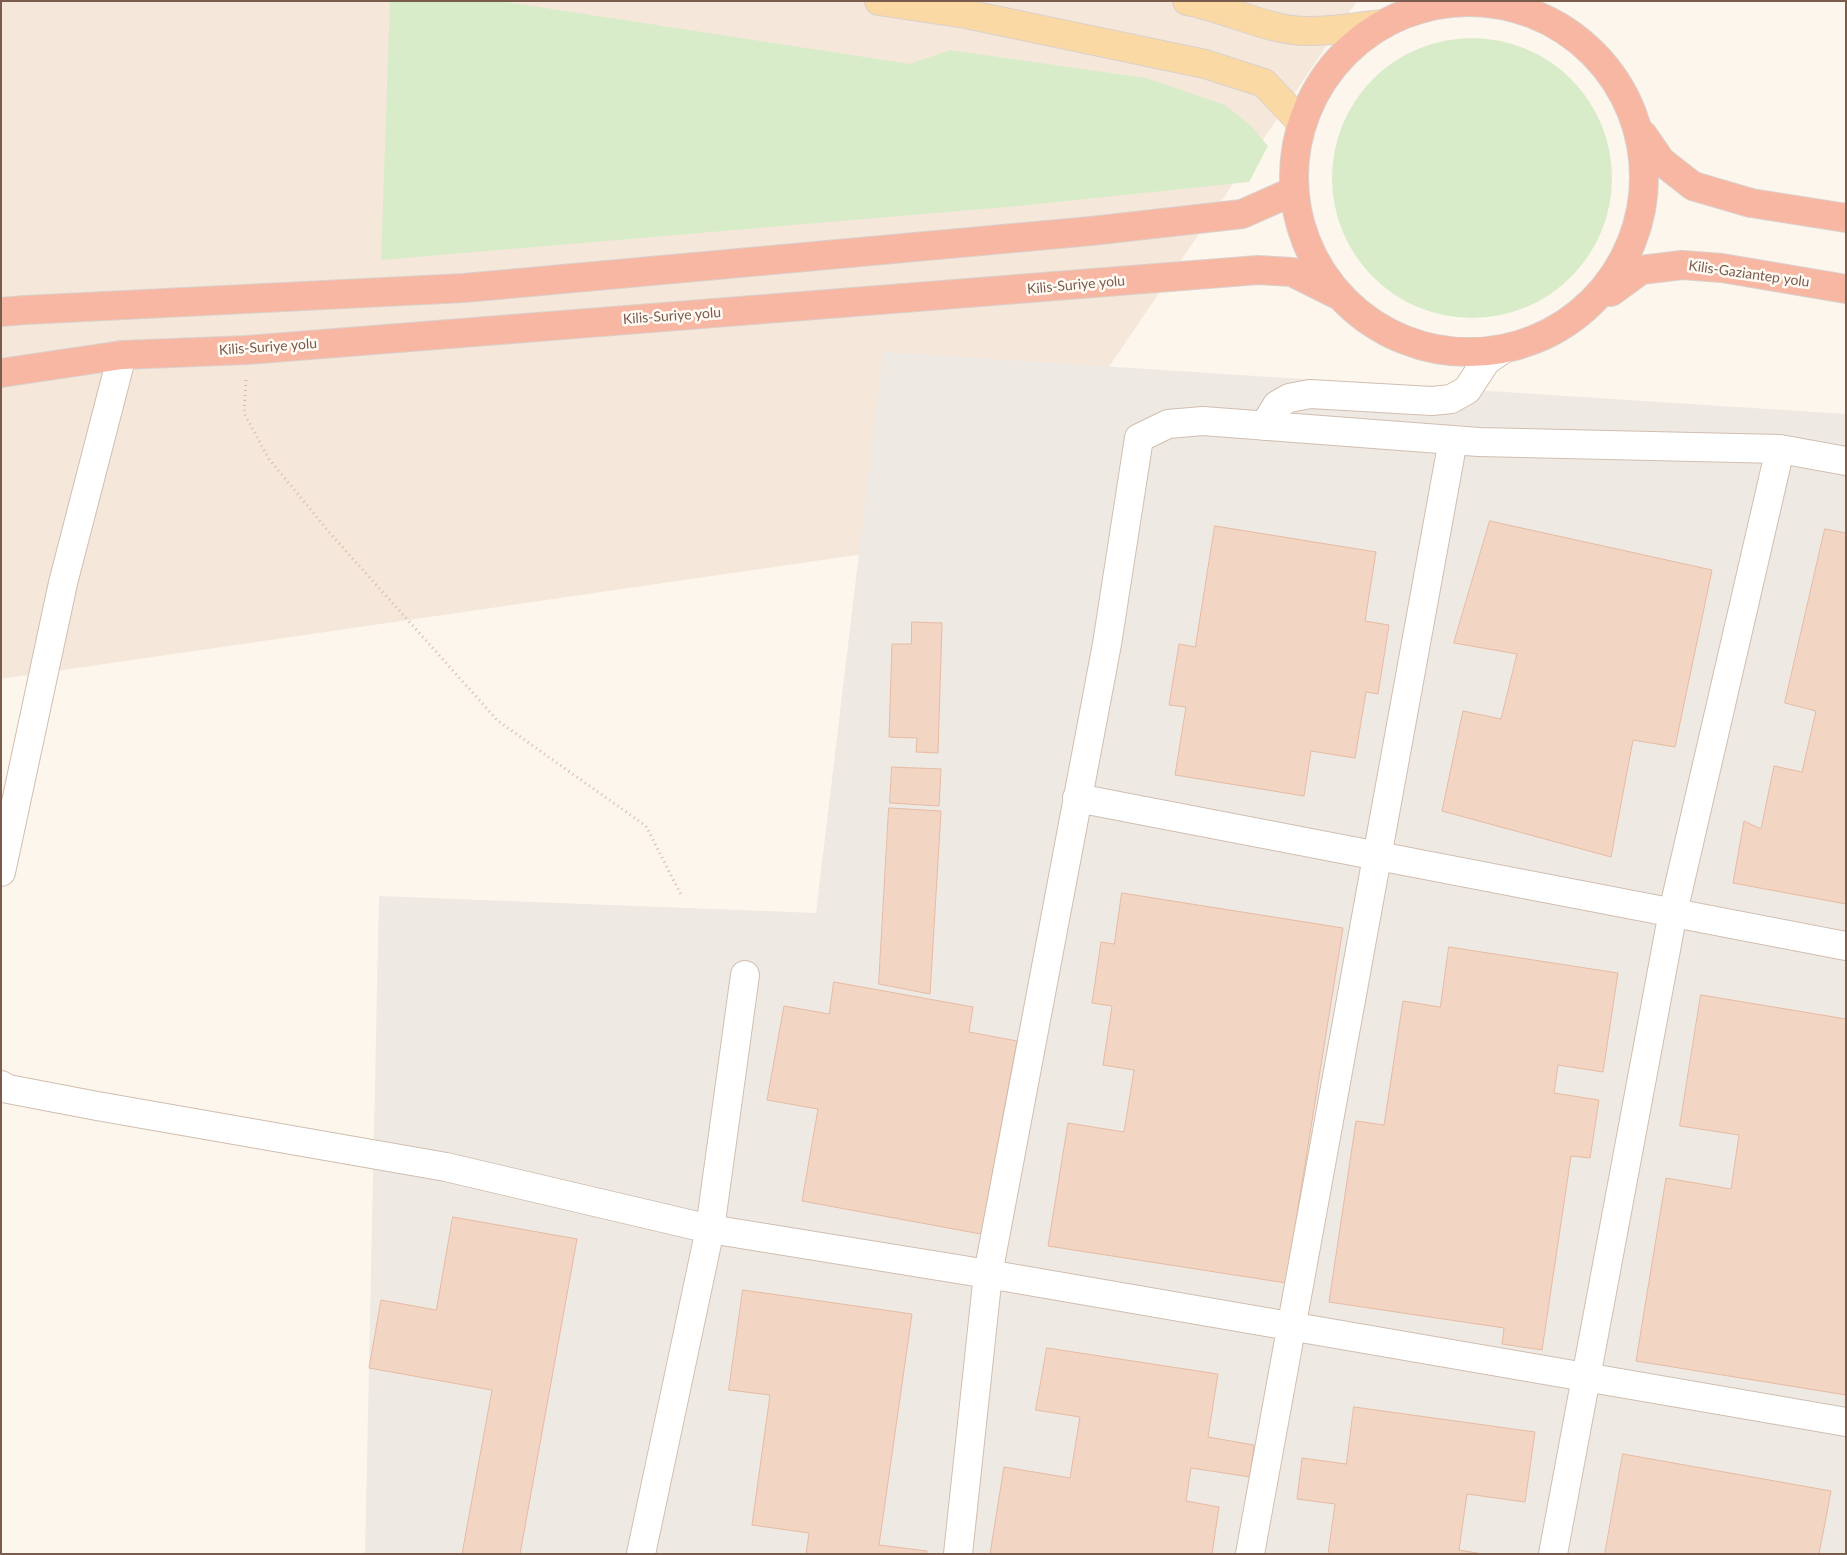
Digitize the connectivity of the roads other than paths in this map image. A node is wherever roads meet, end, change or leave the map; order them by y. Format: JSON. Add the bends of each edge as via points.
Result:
{"nodes":[{"id":1,"x":880,"y":1,"type":"edge"},
{"id":2,"x":1187,"y":1,"type":"edge"},
{"id":3,"x":1384,"y":24,"type":"junction"},
{"id":4,"x":1302,"y":123,"type":"junction"},
{"id":5,"x":1639,"y":129,"type":"junction"},
{"id":6,"x":1294,"y":191,"type":"junction"},
{"id":7,"x":1846,"y":218,"type":"edge"},
{"id":8,"x":1846,"y":289,"type":"edge"},
{"id":9,"x":1338,"y":295,"type":"junction"},
{"id":10,"x":1,"y":312,"type":"edge"},
{"id":11,"x":1577,"y":317,"type":"junction"},
{"id":12,"x":1502,"y":350,"type":"junction"},
{"id":13,"x":122,"y":355,"type":"junction"},
{"id":14,"x":1,"y":373,"type":"edge"},
{"id":15,"x":1264,"y":426,"type":"junction"},
{"id":16,"x":1452,"y":440,"type":"junction"},
{"id":17,"x":1780,"y":449,"type":"junction"},
{"id":18,"x":1846,"y":460,"type":"edge"},
{"id":19,"x":1078,"y":798,"type":"junction"},
{"id":20,"x":1377,"y":856,"type":"junction"},
{"id":21,"x":1,"y":872,"type":"edge"},
{"id":22,"x":1673,"y":912,"type":"junction"},
{"id":23,"x":1846,"y":946,"type":"edge"},
{"id":24,"x":745,"y":975,"type":"dead end"},
{"id":25,"x":1,"y":1085,"type":"edge"},
{"id":26,"x":710,"y":1229,"type":"junction"},
{"id":27,"x":988,"y":1274,"type":"junction"},
{"id":28,"x":1291,"y":1326,"type":"junction"},
{"id":29,"x":1586,"y":1377,"type":"junction"},
{"id":30,"x":1846,"y":1422,"type":"edge"},
{"id":31,"x":641,"y":1554,"type":"edge"},
{"id":32,"x":958,"y":1554,"type":"edge"},
{"id":33,"x":1250,"y":1554,"type":"edge"},
{"id":34,"x":1553,"y":1554,"type":"edge"}],
"edges":[{"from":1,"to":4,"type":"main road","via":[[966,14],[1205,64],[1264,83]]},
{"from":2,"to":3,"type":"main road","via":[[1268,25],[1306,31]]},
{"from":3,"to":4,"type":"highway","via":[[1348,49],[1321,83]]},
{"from":3,"to":5,"type":"highway","via":[[1434,5],[1486,2],[1537,15],[1582,42],[1617,81]]},
{"from":4,"to":6,"type":"highway","via":[[1294,156]]},
{"from":5,"to":7,"type":"highway","via":[[1661,161],[1693,186],[1751,203]]},
{"from":5,"to":11,"type":"highway","via":[[1645,163],[1645,198],[1637,232],[1623,264],[1603,293]]},
{"from":6,"to":9,"type":"highway","via":[[1307,247]]},
{"from":6,"to":10,"type":"highway","via":[[1242,214],[1091,231],[464,288]]},
{"from":8,"to":11,"type":"highway","name":"Kilis-Gaziantep yolu","via":[[1722,268],[1682,265],[1640,270]]},
{"from":9,"to":12,"type":"highway","via":[[1372,324],[1413,344],[1457,352]]},
{"from":9,"to":13,"type":"highway","name":"Kilis-Suriye yolu","via":[[1292,272],[1258,270],[247,350]]},
{"from":11,"to":12,"type":"highway","via":[[1542,338]]},
{"from":12,"to":15,"type":"street","via":[[1486,361],[1467,390],[1451,399],[1432,401],[1310,394],[1289,398],[1277,405]]},
{"from":13,"to":14,"type":"highway","name":"Kilis-Suriye yolu"},
{"from":13,"to":21,"type":"street","via":[[63,583]]},
{"from":15,"to":16,"type":"street"},
{"from":15,"to":19,"type":"street","via":[[1203,421],[1168,424],[1139,438],[1107,644]]},
{"from":16,"to":17,"type":"street"},
{"from":16,"to":20,"type":"street"},
{"from":17,"to":18,"type":"street"},
{"from":17,"to":22,"type":"street"},
{"from":19,"to":20,"type":"street"},
{"from":19,"to":27,"type":"street"},
{"from":20,"to":22,"type":"street"},
{"from":20,"to":28,"type":"street"},
{"from":22,"to":23,"type":"street"},
{"from":22,"to":29,"type":"street"},
{"from":24,"to":26,"type":"street"},
{"from":25,"to":26,"type":"street","via":[[97,1106],[446,1167]]},
{"from":26,"to":27,"type":"street"},
{"from":26,"to":31,"type":"street"},
{"from":27,"to":28,"type":"street"},
{"from":27,"to":32,"type":"street"},
{"from":28,"to":29,"type":"street"},
{"from":28,"to":33,"type":"street"},
{"from":29,"to":30,"type":"street"},
{"from":29,"to":34,"type":"street"}]}
